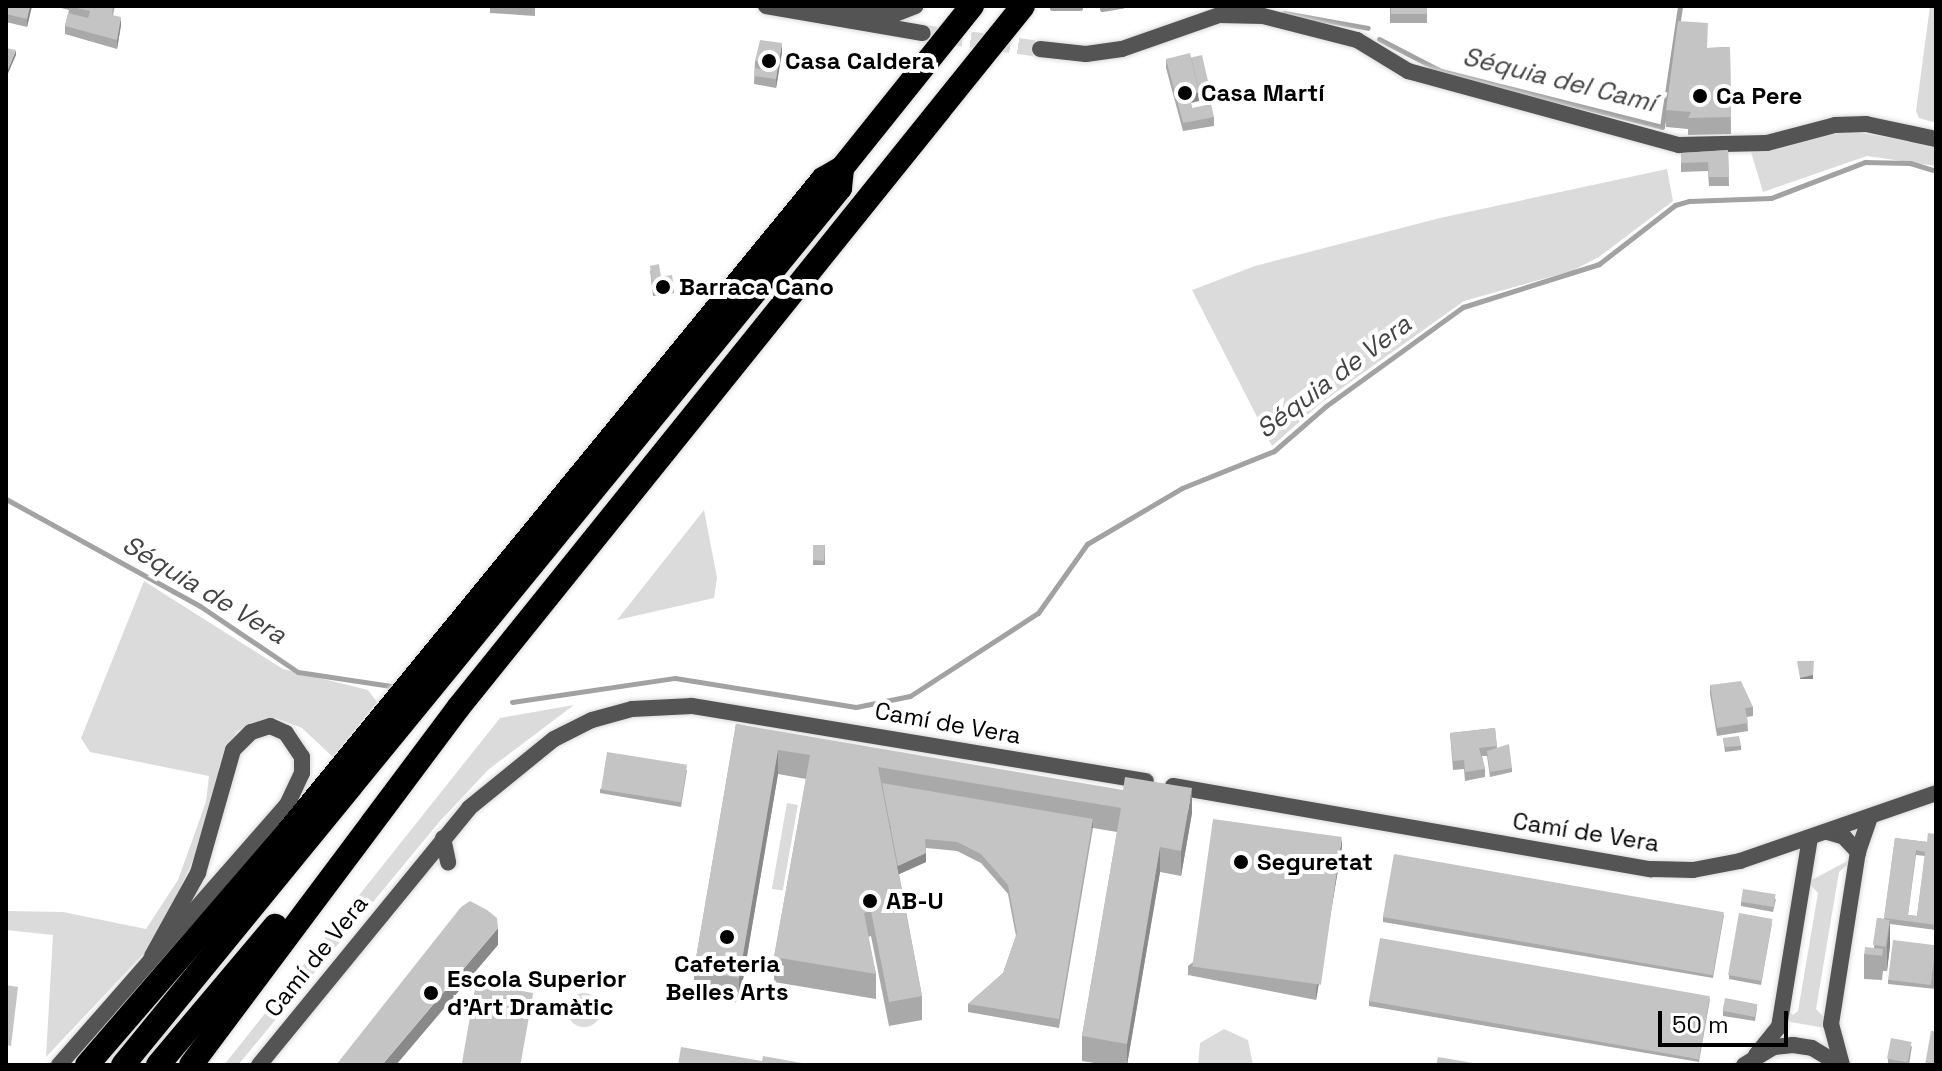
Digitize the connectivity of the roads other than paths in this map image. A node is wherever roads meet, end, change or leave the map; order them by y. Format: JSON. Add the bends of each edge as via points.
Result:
{"nodes":[{"id":1,"x":766,"y":6,"type":"edge"},
{"id":2,"x":916,"y":6,"type":"edge"},
{"id":3,"x":972,"y":6,"type":"edge"},
{"id":4,"x":1023,"y":6,"type":"edge"},
{"id":5,"x":802,"y":14,"type":"junction"},
{"id":6,"x":923,"y":33,"type":"tunnel mouth"},
{"id":7,"x":1040,"y":49,"type":"tunnel mouth"},
{"id":8,"x":1936,"y":139,"type":"edge"},
{"id":9,"x":842,"y":168,"type":"junction"},
{"id":10,"x":458,"y":708,"type":"junction"},
{"id":11,"x":1936,"y":793,"type":"edge"},
{"id":12,"x":1870,"y":817,"type":"junction"},
{"id":13,"x":1828,"y":832,"type":"junction"},
{"id":14,"x":443,"y":838,"type":"junction"},
{"id":15,"x":1810,"y":838,"type":"junction"},
{"id":16,"x":1772,"y":851,"type":"junction"},
{"id":17,"x":1858,"y":852,"type":"junction"},
{"id":18,"x":448,"y":862,"type":"dead end"},
{"id":19,"x":1804,"y":875,"type":"junction"},
{"id":20,"x":152,"y":956,"type":"junction"},
{"id":21,"x":1750,"y":1060,"type":"edge"},
{"id":22,"x":59,"y":1065,"type":"edge"},
{"id":23,"x":87,"y":1065,"type":"edge"},
{"id":24,"x":123,"y":1065,"type":"edge"},
{"id":25,"x":158,"y":1065,"type":"edge"},
{"id":26,"x":191,"y":1065,"type":"edge"},
{"id":27,"x":259,"y":1065,"type":"edge"},
{"id":28,"x":1841,"y":1065,"type":"edge"}],
"edges":[{"from":1,"to":5,"type":"street"},
{"from":2,"to":5,"type":"street","via":[[895,14],[840,7]]},
{"from":3,"to":9,"type":"highway"},
{"from":4,"to":10,"type":"highway"},
{"from":5,"to":6,"type":"street"},
{"from":7,"to":8,"type":"street","via":[[1086,54],[1122,49],[1219,15],[1263,16],[1357,40],[1408,71],[1679,145],[1767,143],[1835,125],[1866,124]]},
{"from":9,"to":23,"type":"highway","via":[[823,179],[288,832]]},
{"from":9,"to":24,"type":"highway","via":[[840,188]]},
{"from":10,"to":25,"type":"highway"},
{"from":10,"to":26,"type":"highway"},
{"from":11,"to":12,"type":"street","name":"Camí de Vera"},
{"from":12,"to":13,"type":"street","name":"Camí de Vera"},
{"from":12,"to":17,"type":"street"},
{"from":13,"to":15,"type":"street","name":"Camí de Vera"},
{"from":13,"to":17,"type":"street","via":[[1844,837]]},
{"from":14,"to":16,"type":"street","name":"Camí de Vera","via":[[480,798],[554,739],[618,712],[673,705],[991,754],[1651,869],[1693,870]]},
{"from":14,"to":18,"type":"street"},
{"from":14,"to":27,"type":"street","name":"Camí de Vera"},
{"from":15,"to":16,"type":"street","name":"Camí de Vera"},
{"from":15,"to":19,"type":"street"},
{"from":16,"to":19,"type":"street","via":[[1791,855]]},
{"from":17,"to":28,"type":"street","via":[[1830,1035]]},
{"from":19,"to":21,"type":"street","via":[[1779,1027]]},
{"from":20,"to":20,"type":"street","via":[[287,805],[302,773],[302,757],[286,733],[270,726],[251,732],[233,750],[198,873]]},
{"from":20,"to":22,"type":"street"},
{"from":21,"to":28,"type":"street","via":[[1793,1045],[1812,1048]]}]}
